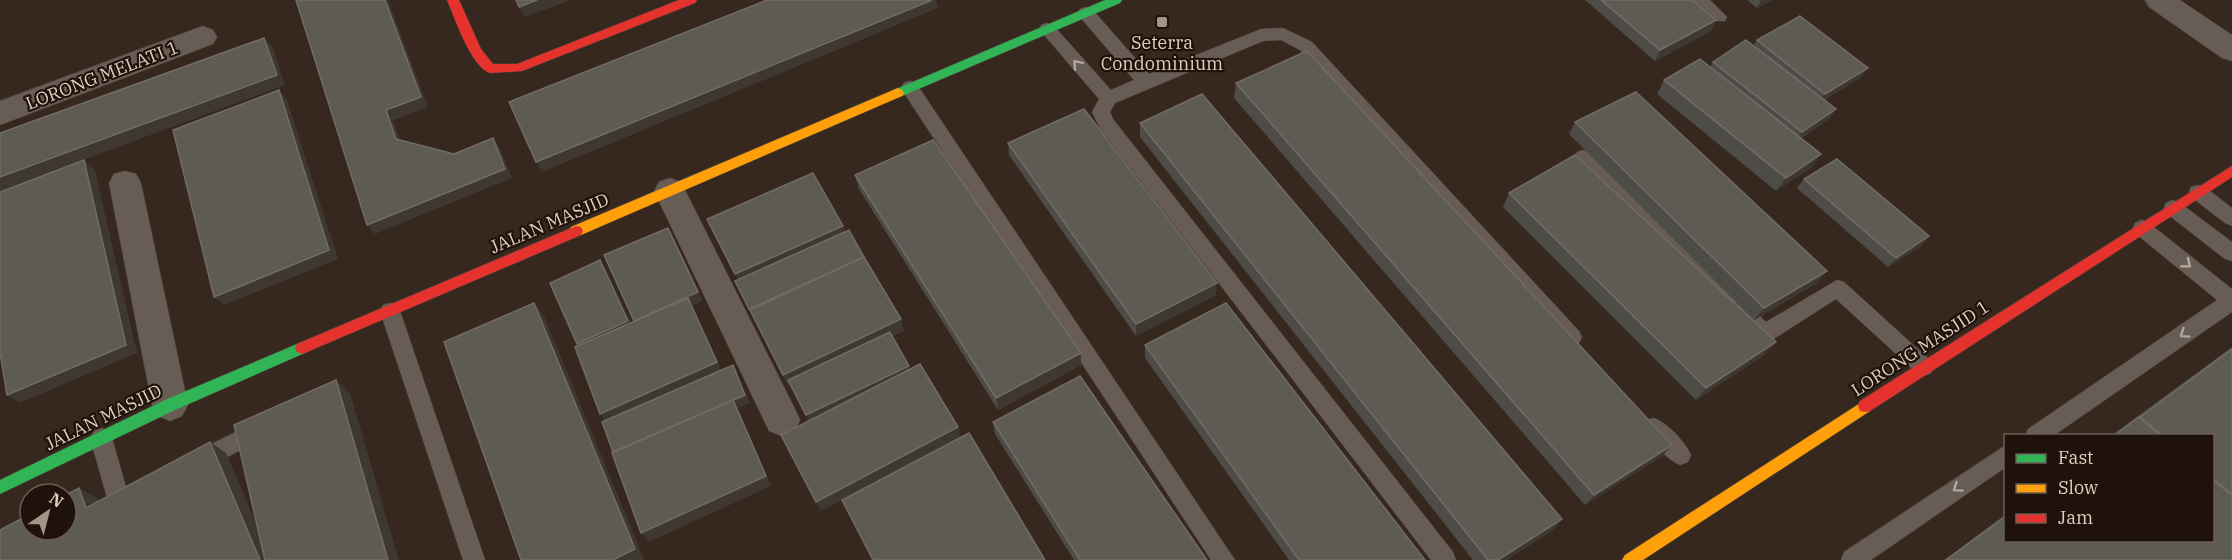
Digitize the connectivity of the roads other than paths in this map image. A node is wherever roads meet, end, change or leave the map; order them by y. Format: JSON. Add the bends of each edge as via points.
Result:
{"nodes":[{"id":1,"x":453,"y":0,"type":"edge"},
{"id":2,"x":691,"y":0,"type":"edge"},
{"id":3,"x":1116,"y":0,"type":"edge"},
{"id":4,"x":1699,"y":0,"type":"edge"},
{"id":5,"x":2159,"y":0,"type":"edge"},
{"id":6,"x":1086,"y":13,"type":"junction"},
{"id":7,"x":1719,"y":17,"type":"dead end"},
{"id":8,"x":1047,"y":29,"type":"junction"},
{"id":9,"x":203,"y":37,"type":"dead end"},
{"id":10,"x":2232,"y":50,"type":"edge"},
{"id":11,"x":1147,"y":82,"type":"junction"},
{"id":12,"x":910,"y":88,"type":"junction"},
{"id":13,"x":1108,"y":98,"type":"junction"},
{"id":14,"x":0,"y":113,"type":"edge"},
{"id":15,"x":1583,"y":157,"type":"dead end"},
{"id":16,"x":2232,"y":171,"type":"edge"},
{"id":17,"x":125,"y":183,"type":"dead end"},
{"id":18,"x":670,"y":191,"type":"junction"},
{"id":19,"x":2198,"y":192,"type":"junction"},
{"id":20,"x":2173,"y":208,"type":"junction"},
{"id":21,"x":2232,"y":218,"type":"edge"},
{"id":22,"x":2142,"y":228,"type":"junction"},
{"id":23,"x":2232,"y":253,"type":"edge"},
{"id":24,"x":2232,"y":301,"type":"edge"},
{"id":25,"x":390,"y":311,"type":"junction"},
{"id":26,"x":1584,"y":351,"type":"edge"},
{"id":27,"x":1924,"y":367,"type":"junction"},
{"id":28,"x":170,"y":405,"type":"junction"},
{"id":29,"x":1640,"y":412,"type":"edge"},
{"id":30,"x":782,"y":420,"type":"dead end"},
{"id":31,"x":2035,"y":434,"type":"edge"},
{"id":32,"x":101,"y":438,"type":"junction"},
{"id":33,"x":236,"y":442,"type":"edge"},
{"id":34,"x":1680,"y":455,"type":"dead end"},
{"id":35,"x":2004,"y":456,"type":"edge"},
{"id":36,"x":183,"y":469,"type":"edge"},
{"id":37,"x":151,"y":485,"type":"edge"},
{"id":38,"x":0,"y":487,"type":"edge"},
{"id":39,"x":474,"y":560,"type":"edge"},
{"id":40,"x":1224,"y":560,"type":"edge"},
{"id":41,"x":1445,"y":560,"type":"edge"},
{"id":42,"x":1630,"y":560,"type":"edge"},
{"id":43,"x":1852,"y":560,"type":"edge"}],
"edges":[{"from":1,"to":2,"type":"street","via":[[476,51],[490,69],[519,68]]},
{"from":3,"to":6,"type":"street","name":"JALAN MASJID"},
{"from":4,"to":7,"type":"lane"},
{"from":5,"to":10,"type":"street"},
{"from":6,"to":8,"type":"street","name":"JALAN MASJID"},
{"from":6,"to":11,"type":"lane"},
{"from":8,"to":12,"type":"street","name":"JALAN MASJID"},
{"from":13,"to":8,"type":"lane","one_way":true},
{"from":9,"to":14,"type":"street","name":"LORONG MELATI 1"},
{"from":11,"to":13,"type":"lane"},
{"from":11,"to":26,"type":"lane","via":[[1261,35],[1283,34],[1306,46]]},
{"from":12,"to":18,"type":"street","name":"JALAN MASJID"},
{"from":12,"to":40,"type":"lane"},
{"from":13,"to":41,"type":"lane","via":[[1101,112],[1106,123]]},
{"from":15,"to":27,"type":"lane","via":[[1765,334],[1837,288]]},
{"from":16,"to":19,"type":"street","name":"LORONG MASJID 1"},
{"from":17,"to":28,"type":"street"},
{"from":18,"to":25,"type":"street","name":"JALAN MASJID"},
{"from":18,"to":30,"type":"street"},
{"from":19,"to":20,"type":"street","name":"LORONG MASJID 1"},
{"from":19,"to":21,"type":"lane"},
{"from":20,"to":22,"type":"street","name":"LORONG MASJID 1"},
{"from":20,"to":23,"type":"lane"},
{"from":22,"to":24,"type":"lane","one_way":true},
{"from":22,"to":27,"type":"street","name":"LORONG MASJID 1"},
{"from":24,"to":31,"type":"lane","one_way":true},
{"from":25,"to":28,"type":"street","name":"JALAN MASJID"},
{"from":25,"to":39,"type":"lane"},
{"from":27,"to":42,"type":"street","name":"LORONG MASJID 1"},
{"from":28,"to":32,"type":"street","name":"JALAN MASJID"},
{"from":29,"to":34,"type":"lane"},
{"from":32,"to":37,"type":"lane","via":[[119,501]]},
{"from":32,"to":38,"type":"street","name":"JALAN MASJID"},
{"from":33,"to":36,"type":"lane"},
{"from":35,"to":43,"type":"lane","one_way":true}]}
